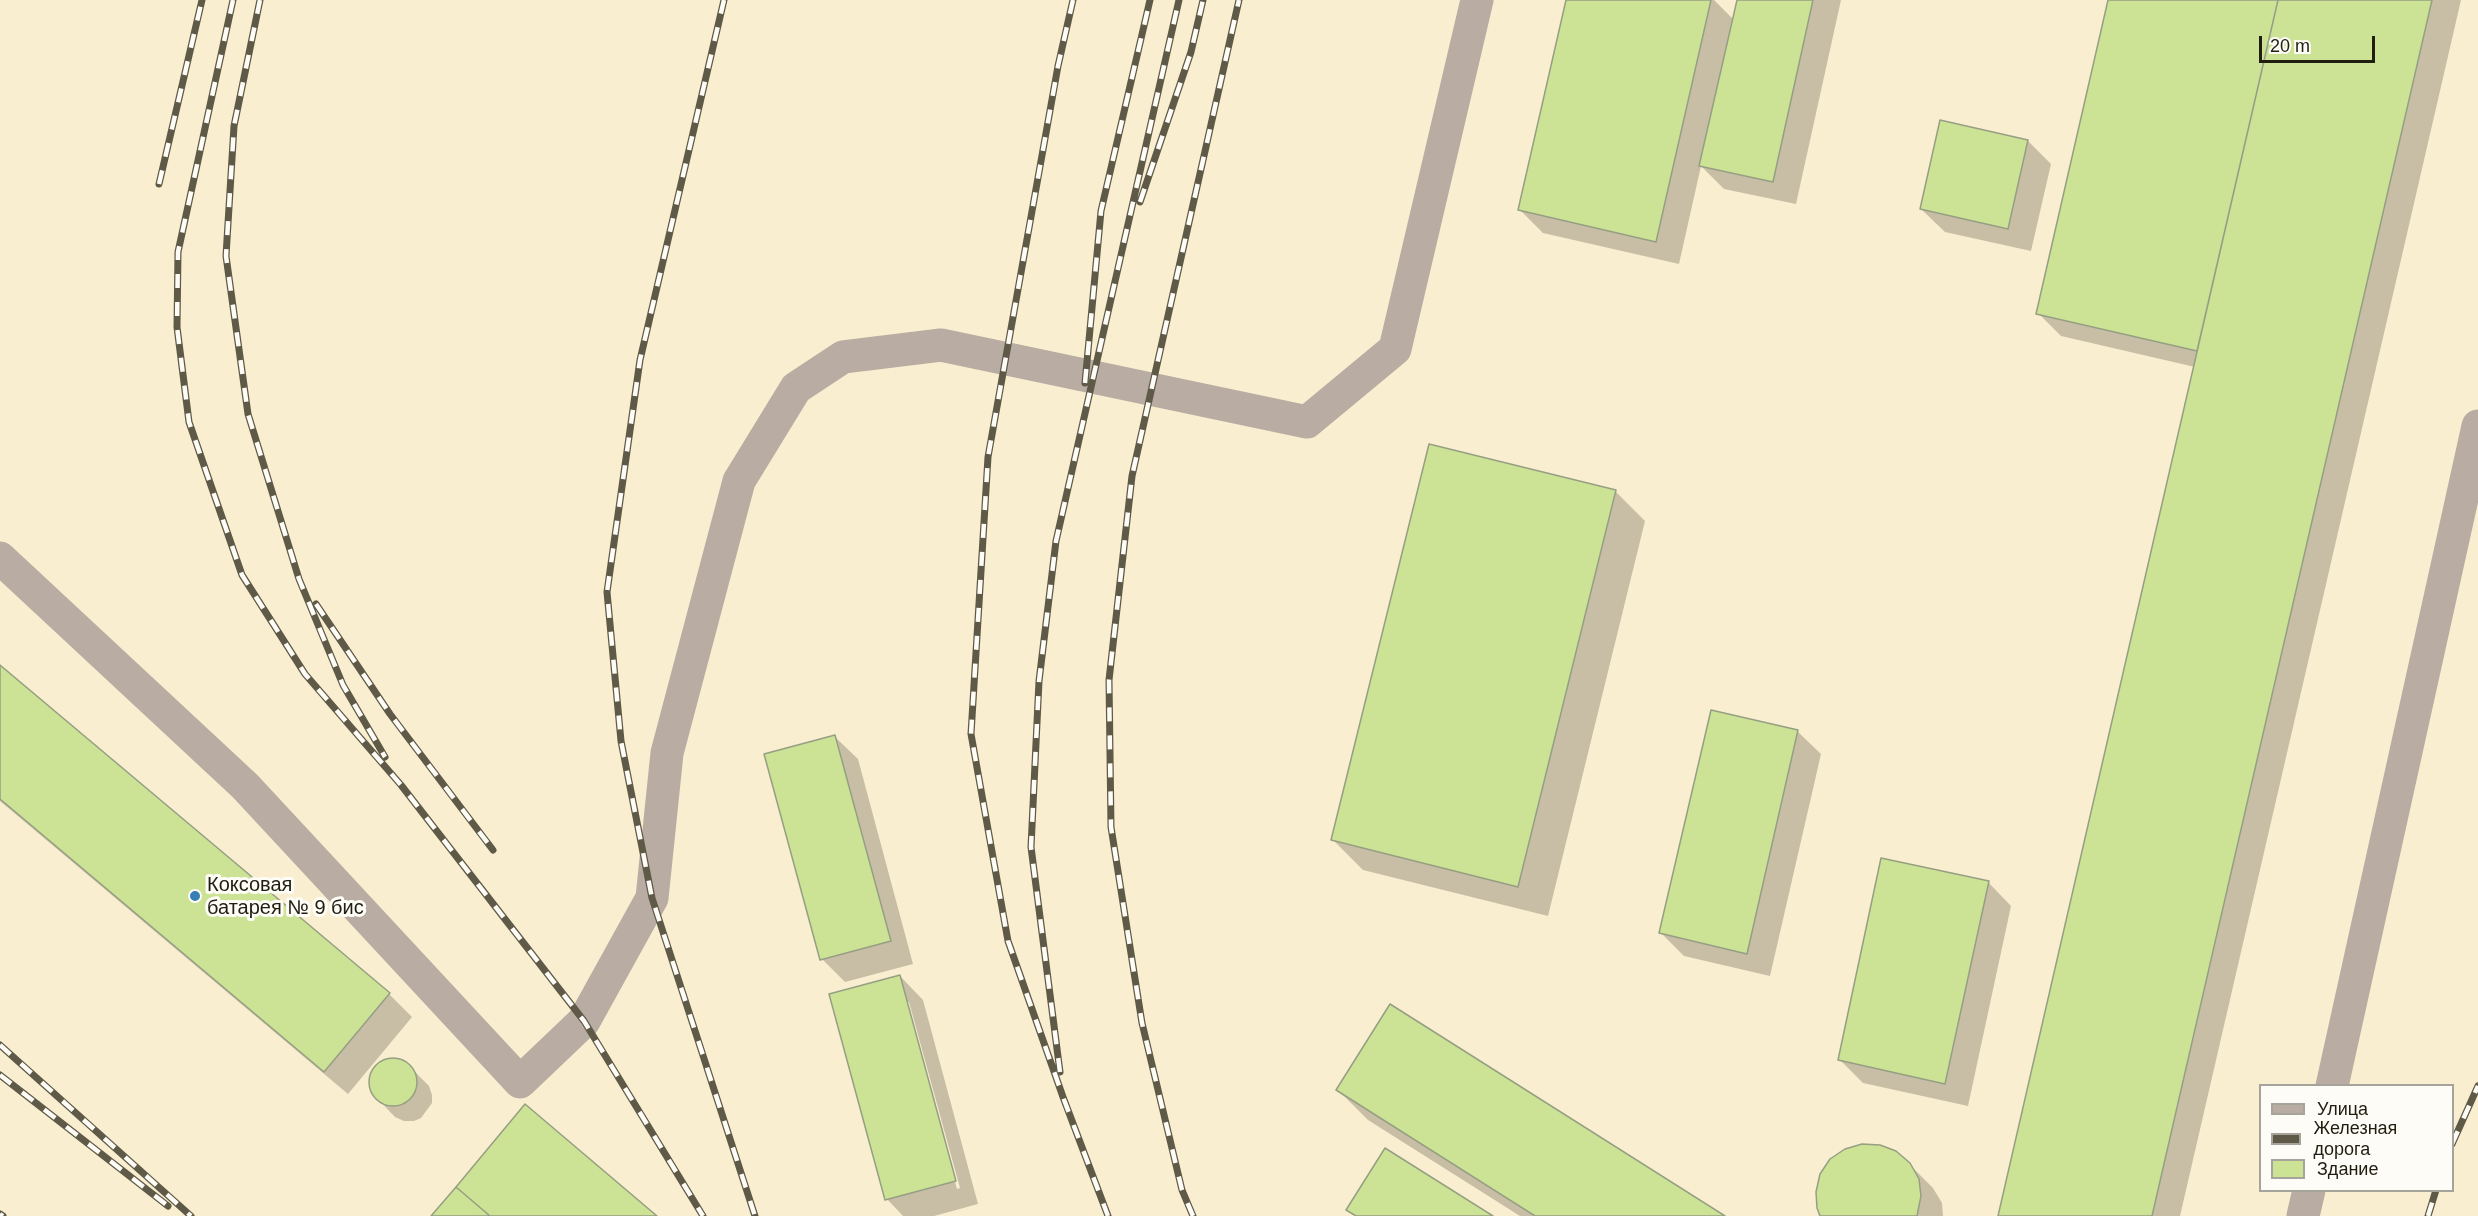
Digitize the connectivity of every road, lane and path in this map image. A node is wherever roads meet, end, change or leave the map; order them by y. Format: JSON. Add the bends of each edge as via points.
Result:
{"nodes":[{"id":1,"x":1477,"y":0,"type":"edge"},
{"id":2,"x":2478,"y":426,"type":"edge"},
{"id":3,"x":0,"y":558,"type":"edge"},
{"id":4,"x":2332,"y":1084,"type":"edge"},
{"id":5,"x":2309,"y":1192,"type":"edge"},
{"id":6,"x":2303,"y":1216,"type":"edge"}],
"edges":[{"from":1,"to":3,"type":"lane","via":[[1395,349],[1307,422],[940,345],[843,357],[796,388],[739,481],[668,753],[652,898],[585,1021],[520,1082],[245,786]]},
{"from":2,"to":4,"type":"lane"},
{"from":5,"to":6,"type":"lane"}]}
